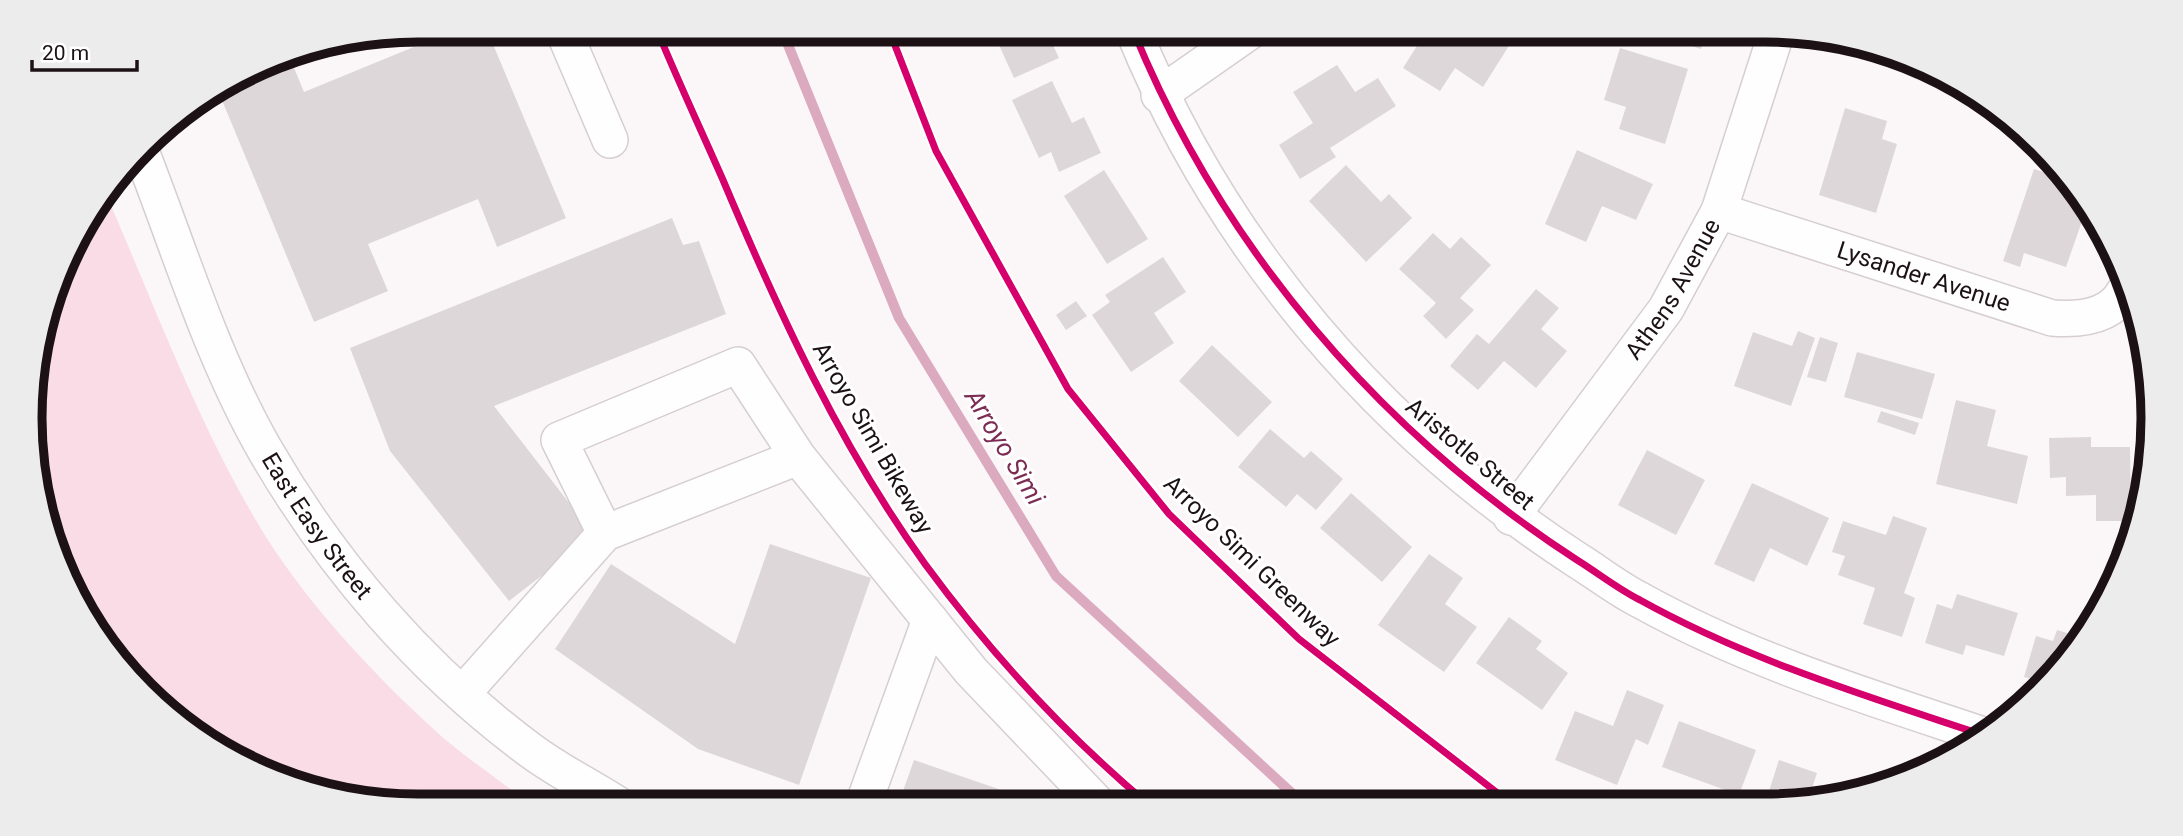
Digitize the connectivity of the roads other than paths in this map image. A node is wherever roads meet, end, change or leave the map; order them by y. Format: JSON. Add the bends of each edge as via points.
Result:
{"nodes":[{"id":1,"x":568,"y":42,"type":"edge"},
{"id":2,"x":1138,"y":42,"type":"edge"},
{"id":3,"x":1235,"y":42,"type":"edge"},
{"id":4,"x":1773,"y":42,"type":"edge"},
{"id":5,"x":1160,"y":95,"type":"junction"},
{"id":6,"x":610,"y":141,"type":"dead end"},
{"id":7,"x":144,"y":160,"type":"edge"},
{"id":8,"x":1719,"y":211,"type":"junction"},
{"id":9,"x":2120,"y":295,"type":"edge"},
{"id":10,"x":798,"y":457,"type":"junction"},
{"id":11,"x":1511,"y":517,"type":"junction"},
{"id":12,"x":605,"y":533,"type":"junction"},
{"id":13,"x":930,"y":620,"type":"junction"},
{"id":14,"x":463,"y":693,"type":"junction"},
{"id":15,"x":1972,"y":732,"type":"edge"},
{"id":16,"x":601,"y":794,"type":"edge"},
{"id":17,"x":867,"y":794,"type":"edge"},
{"id":18,"x":1088,"y":794,"type":"edge"}],
"edges":[{"from":1,"to":6,"type":"street"},
{"from":2,"to":5,"type":"street","name":"Aristotle Street"},
{"from":3,"to":5,"type":"street"},
{"from":4,"to":8,"type":"street","name":"Athens Avenue"},
{"from":5,"to":11,"type":"street","name":"Aristotle Street","via":[[1227,214],[1311,327],[1405,427]]},
{"from":7,"to":14,"type":"street","name":"East Easy Street","via":[[220,355],[264,449],[341,567],[426,662]]},
{"from":8,"to":9,"type":"street","name":"Lysander Avenue","via":[[2052,318],[2077,320],[2101,313]]},
{"from":8,"to":11,"type":"street","name":"Athens Avenue","via":[[1665,309]]},
{"from":10,"to":12,"type":"street"},
{"from":10,"to":12,"type":"street","via":[[738,365],[559,440]]},
{"from":10,"to":13,"type":"street"},
{"from":11,"to":15,"type":"street","name":"Aristotle Street","via":[[1639,600],[1773,664]]},
{"from":12,"to":14,"type":"street"},
{"from":13,"to":17,"type":"street"},
{"from":13,"to":18,"type":"street","via":[[971,671]]},
{"from":14,"to":16,"type":"street","name":"East Easy Street","via":[[531,751]]}]}
